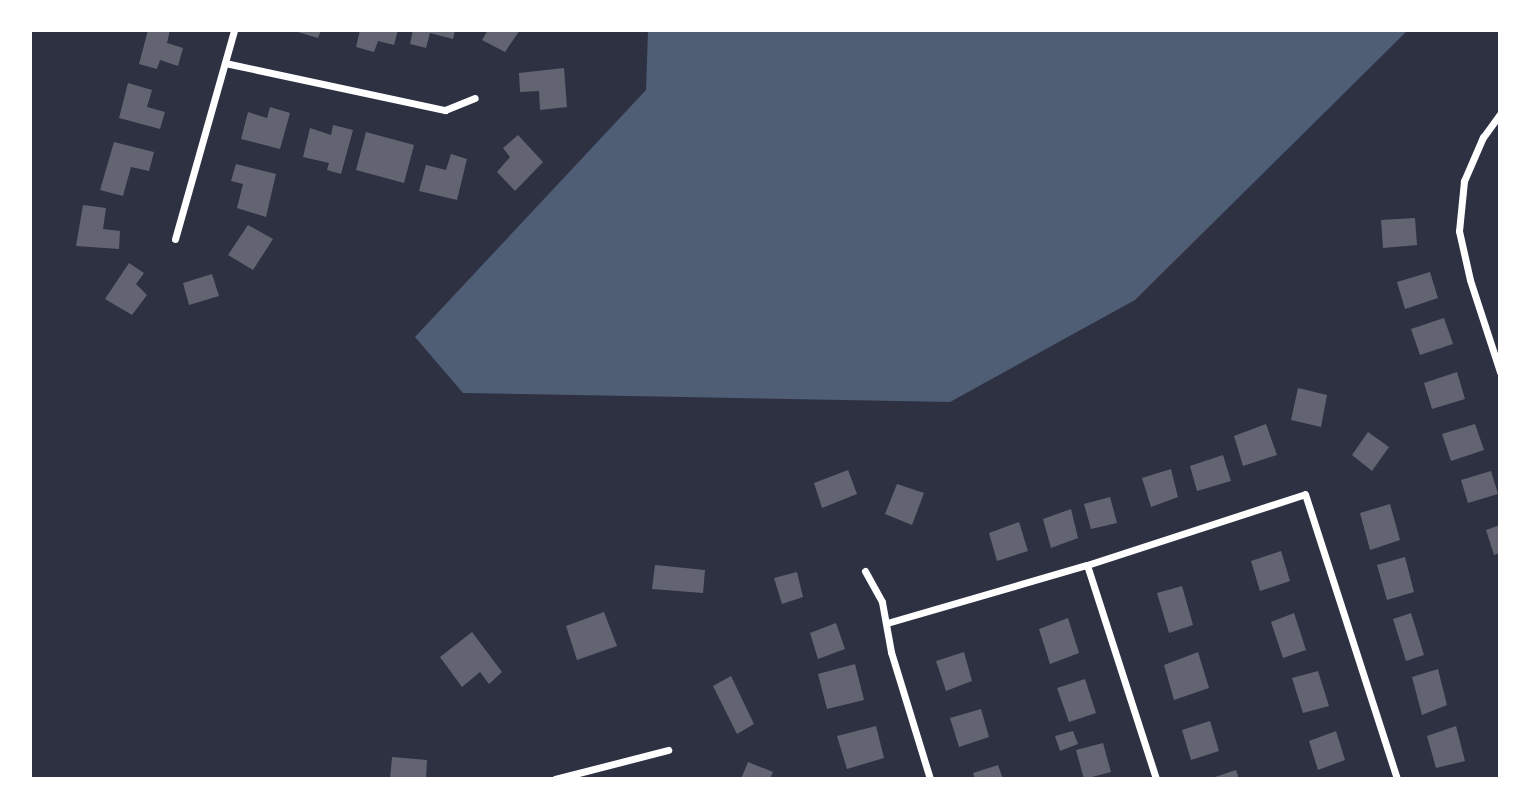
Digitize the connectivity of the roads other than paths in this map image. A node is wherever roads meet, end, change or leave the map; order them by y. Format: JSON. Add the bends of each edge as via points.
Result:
{"nodes":[{"id":1,"x":234,"y":30,"type":"edge"},
{"id":2,"x":225,"y":62,"type":"junction"},
{"id":3,"x":475,"y":98,"type":"dead end"},
{"id":4,"x":1500,"y":114,"type":"edge"},
{"id":5,"x":175,"y":239,"type":"dead end"},
{"id":6,"x":1500,"y":372,"type":"edge"},
{"id":7,"x":1087,"y":565,"type":"junction"},
{"id":8,"x":865,"y":571,"type":"dead end"},
{"id":9,"x":887,"y":623,"type":"junction"},
{"id":10,"x":668,"y":750,"type":"dead end"},
{"id":11,"x":555,"y":779,"type":"edge"},
{"id":12,"x":930,"y":779,"type":"edge"},
{"id":13,"x":1156,"y":779,"type":"edge"},
{"id":14,"x":1398,"y":779,"type":"edge"}],
"edges":[{"from":1,"to":2,"type":"street"},
{"from":2,"to":3,"type":"street","via":[[445,110]]},
{"from":2,"to":5,"type":"street"},
{"from":4,"to":6,"type":"street","via":[[1483,137],[1464,181],[1459,231]]},
{"from":7,"to":9,"type":"street"},
{"from":7,"to":13,"type":"street"},
{"from":7,"to":14,"type":"street","via":[[1305,494]]},
{"from":8,"to":9,"type":"street","via":[[882,602]]},
{"from":9,"to":12,"type":"street","via":[[891,652]]},
{"from":10,"to":11,"type":"street"}]}
